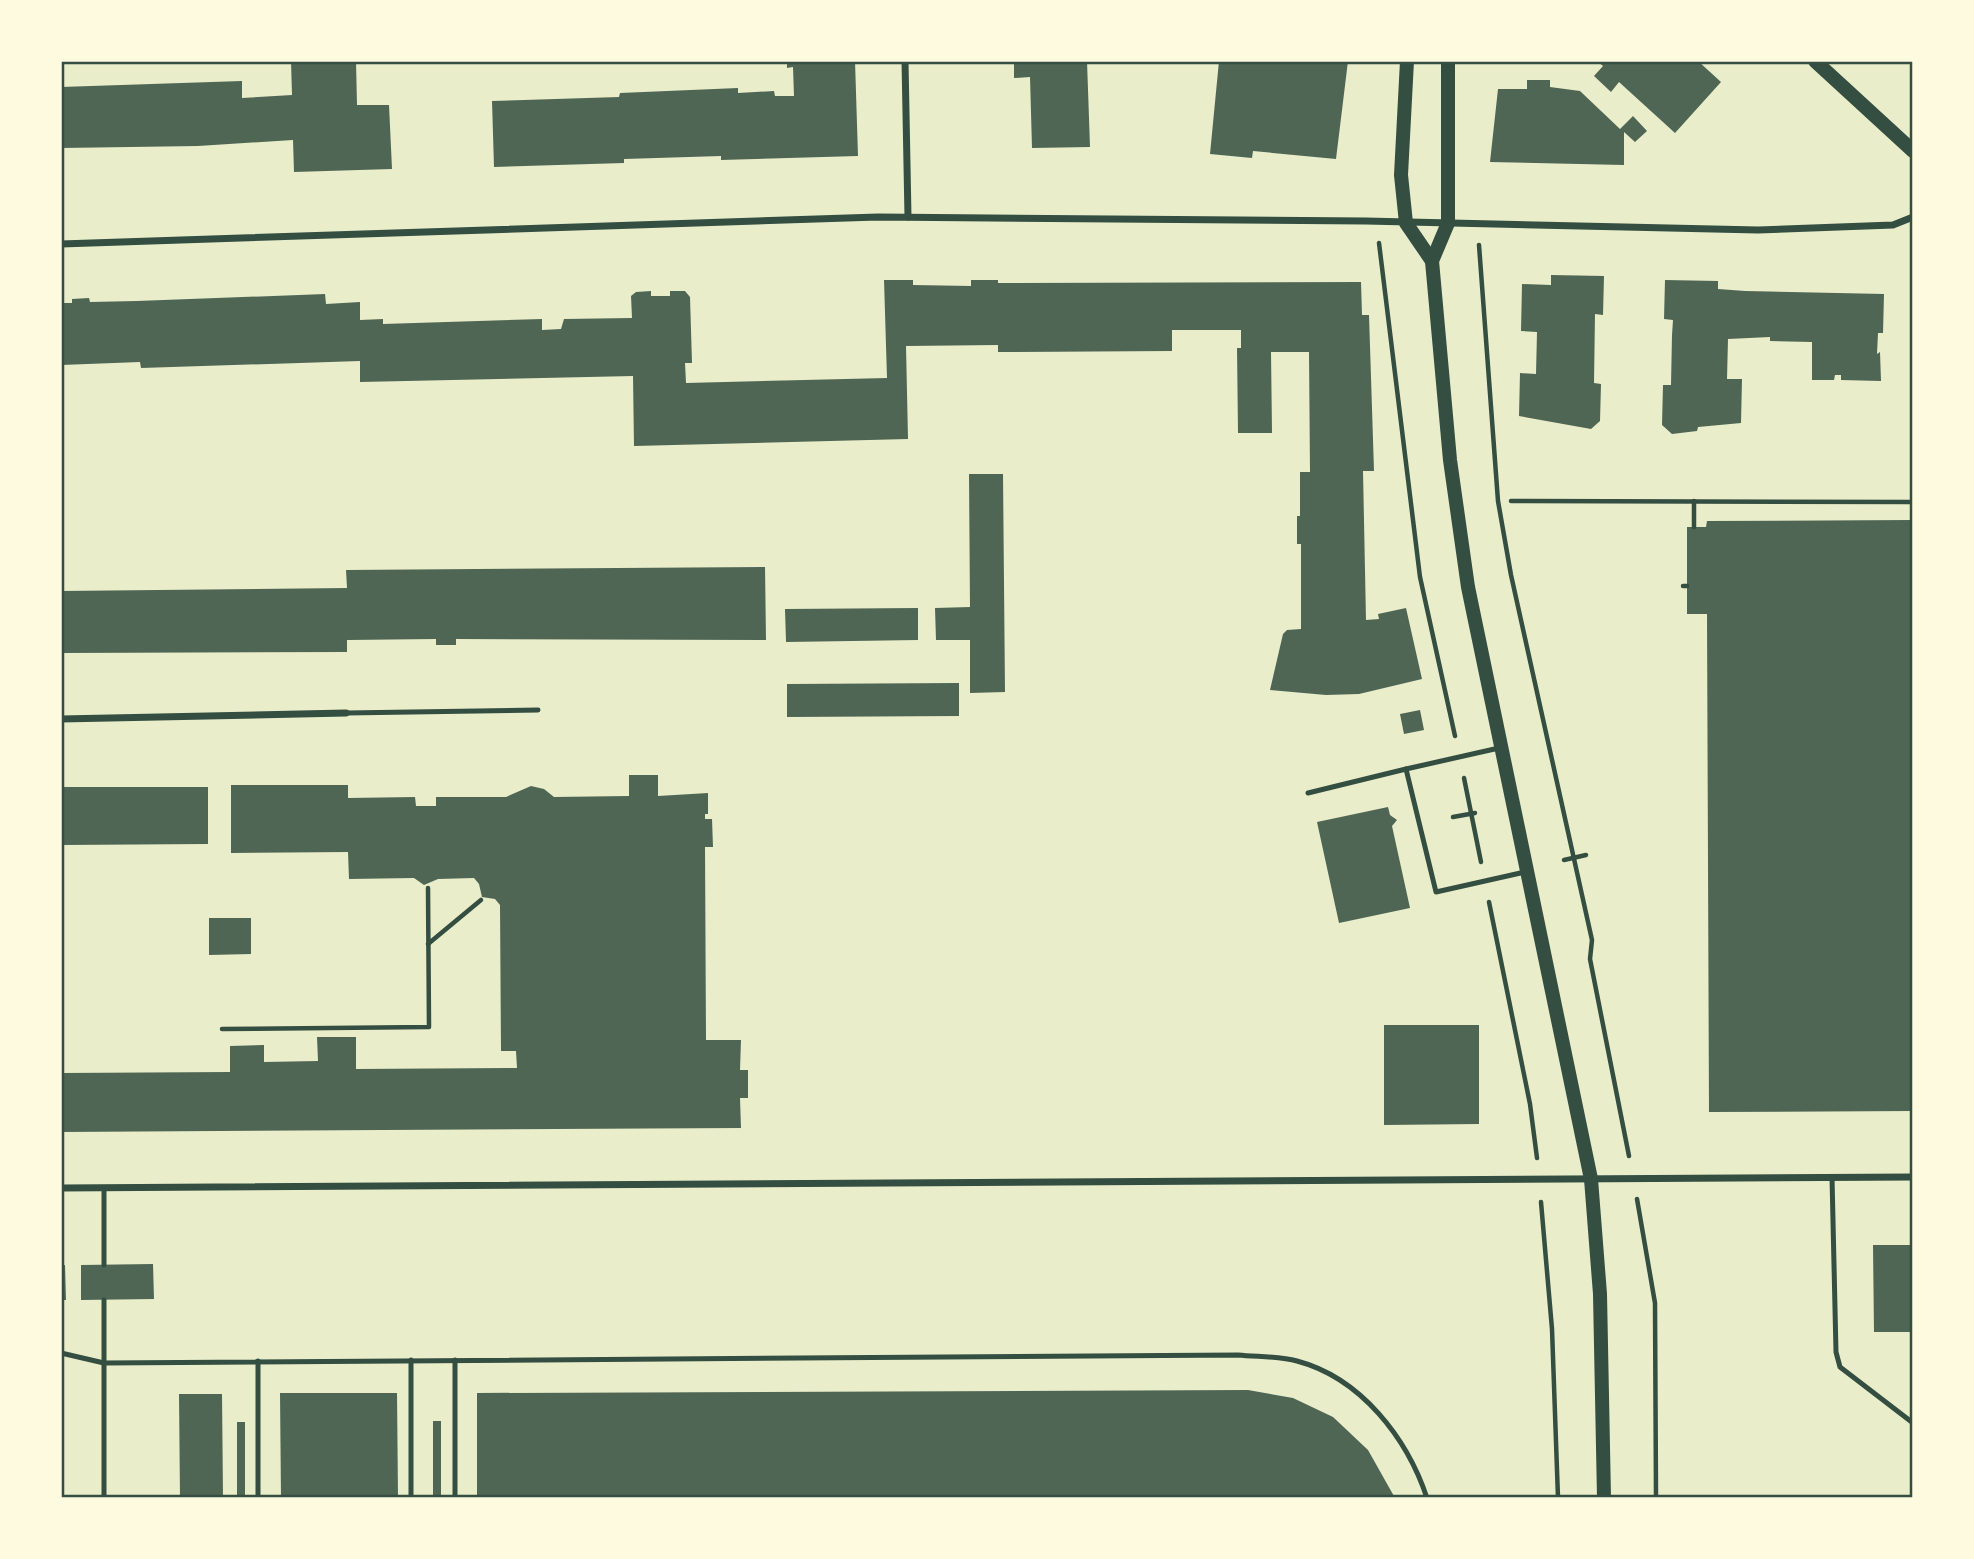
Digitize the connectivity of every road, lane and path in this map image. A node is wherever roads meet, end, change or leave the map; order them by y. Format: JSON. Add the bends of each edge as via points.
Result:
{"nodes":[{"id":1,"x":905,"y":61,"type":"edge"},
{"id":2,"x":1407,"y":61,"type":"edge"},
{"id":3,"x":1448,"y":61,"type":"edge"},
{"id":4,"x":1815,"y":61,"type":"edge"},
{"id":5,"x":1913,"y":151,"type":"edge"},
{"id":6,"x":908,"y":217,"type":"junction"},
{"id":7,"x":1913,"y":217,"type":"edge"},
{"id":8,"x":1406,"y":223,"type":"junction"},
{"id":9,"x":1448,"y":223,"type":"junction"},
{"id":10,"x":61,"y":244,"type":"edge"},
{"id":11,"x":1379,"y":254,"type":"dead end"},
{"id":12,"x":1432,"y":261,"type":"junction"},
{"id":13,"x":1480,"y":261,"type":"dead end"},
{"id":14,"x":1511,"y":501,"type":"dead end"},
{"id":15,"x":1694,"y":501,"type":"junction"},
{"id":16,"x":1913,"y":502,"type":"edge"},
{"id":17,"x":1694,"y":527,"type":"dead end"},
{"id":18,"x":538,"y":710,"type":"dead end"},
{"id":19,"x":346,"y":713,"type":"joint"},
{"id":20,"x":61,"y":719,"type":"edge"},
{"id":21,"x":1502,"y":748,"type":"junction"},
{"id":22,"x":1460,"y":757,"type":"junction"},
{"id":23,"x":1406,"y":769,"type":"junction"},
{"id":24,"x":1308,"y":793,"type":"dead end"},
{"id":25,"x":1473,"y":813,"type":"junction"},
{"id":26,"x":1453,"y":817,"type":"dead end"},
{"id":27,"x":1586,"y":855,"type":"dead end"},
{"id":28,"x":1573,"y":858,"type":"junction"},
{"id":29,"x":1564,"y":860,"type":"dead end"},
{"id":30,"x":1528,"y":871,"type":"junction"},
{"id":31,"x":1485,"y":881,"type":"junction"},
{"id":32,"x":428,"y":888,"type":"dead end"},
{"id":33,"x":481,"y":900,"type":"dead end"},
{"id":34,"x":428,"y":944,"type":"junction"},
{"id":35,"x":222,"y":1029,"type":"dead end"},
{"id":36,"x":1618,"y":1093,"type":"dead end"},
{"id":37,"x":1530,"y":1104,"type":"dead end"},
{"id":38,"x":1832,"y":1177,"type":"junction"},
{"id":39,"x":1913,"y":1177,"type":"edge"},
{"id":40,"x":1591,"y":1179,"type":"junction"},
{"id":41,"x":61,"y":1188,"type":"edge"},
{"id":42,"x":104,"y":1188,"type":"junction"},
{"id":43,"x":104,"y":1265,"type":"dead end"},
{"id":44,"x":1648,"y":1265,"type":"dead end"},
{"id":45,"x":1547,"y":1266,"type":"dead end"},
{"id":46,"x":104,"y":1300,"type":"dead end"},
{"id":47,"x":61,"y":1353,"type":"edge"},
{"id":48,"x":411,"y":1360,"type":"junction"},
{"id":49,"x":455,"y":1360,"type":"junction"},
{"id":50,"x":258,"y":1361,"type":"junction"},
{"id":51,"x":104,"y":1363,"type":"junction"},
{"id":52,"x":1913,"y":1423,"type":"edge"},
{"id":53,"x":104,"y":1498,"type":"edge"},
{"id":54,"x":258,"y":1498,"type":"edge"},
{"id":55,"x":411,"y":1498,"type":"edge"},
{"id":56,"x":455,"y":1498,"type":"edge"},
{"id":57,"x":1427,"y":1498,"type":"edge"},
{"id":58,"x":1558,"y":1498,"type":"edge"},
{"id":59,"x":1604,"y":1498,"type":"edge"},
{"id":60,"x":1656,"y":1498,"type":"edge"}],
"edges":[{"from":1,"to":6,"type":"street"},
{"from":2,"to":8,"type":"main road","via":[[1401,175]]},
{"from":3,"to":9,"type":"main road"},
{"from":4,"to":5,"type":"main road"},
{"from":6,"to":8,"type":"street"},
{"from":6,"to":10,"type":"street"},
{"from":7,"to":9,"type":"street","via":[[1893,225],[1758,230]]},
{"from":8,"to":9,"type":"street"},
{"from":8,"to":12,"type":"main road"},
{"from":9,"to":12,"type":"main road"},
{"from":11,"to":22,"type":"path","via":[[1418,565]]},
{"from":12,"to":21,"type":"main road","via":[[1463,561]]},
{"from":13,"to":28,"type":"path","via":[[1498,501]]},
{"from":14,"to":15,"type":"path"},
{"from":15,"to":16,"type":"path"},
{"from":15,"to":17,"type":"path"},
{"from":18,"to":19,"type":"lane"},
{"from":19,"to":20,"type":"street"},
{"from":21,"to":22,"type":"lane"},
{"from":21,"to":30,"type":"main road"},
{"from":22,"to":23,"type":"lane"},
{"from":22,"to":25,"type":"path"},
{"from":23,"to":24,"type":"lane"},
{"from":23,"to":31,"type":"lane","via":[[1436,892]]},
{"from":25,"to":26,"type":"path"},
{"from":25,"to":31,"type":"path"},
{"from":27,"to":28,"type":"path"},
{"from":28,"to":29,"type":"path"},
{"from":28,"to":36,"type":"path"},
{"from":30,"to":31,"type":"lane"},
{"from":30,"to":40,"type":"main road"},
{"from":31,"to":37,"type":"path"},
{"from":32,"to":34,"type":"path"},
{"from":33,"to":34,"type":"path"},
{"from":34,"to":35,"type":"path","via":[[429,1027]]},
{"from":38,"to":39,"type":"street"},
{"from":38,"to":40,"type":"street"},
{"from":38,"to":52,"type":"lane","via":[[1840,1367]]},
{"from":40,"to":42,"type":"street"},
{"from":40,"to":59,"type":"main road","via":[[1600,1294]]},
{"from":41,"to":42,"type":"street"},
{"from":42,"to":43,"type":"lane"},
{"from":44,"to":60,"type":"path","via":[[1655,1303]]},
{"from":45,"to":58,"type":"path"},
{"from":46,"to":51,"type":"lane"},
{"from":47,"to":51,"type":"lane"},
{"from":48,"to":49,"type":"lane"},
{"from":48,"to":50,"type":"lane"},
{"from":48,"to":55,"type":"lane"},
{"from":49,"to":56,"type":"lane"},
{"from":49,"to":57,"type":"lane","via":[[1238,1355],[1296,1361],[1322,1371],[1369,1404],[1407,1451]]},
{"from":50,"to":51,"type":"lane"},
{"from":50,"to":54,"type":"lane"},
{"from":51,"to":53,"type":"lane"}]}
